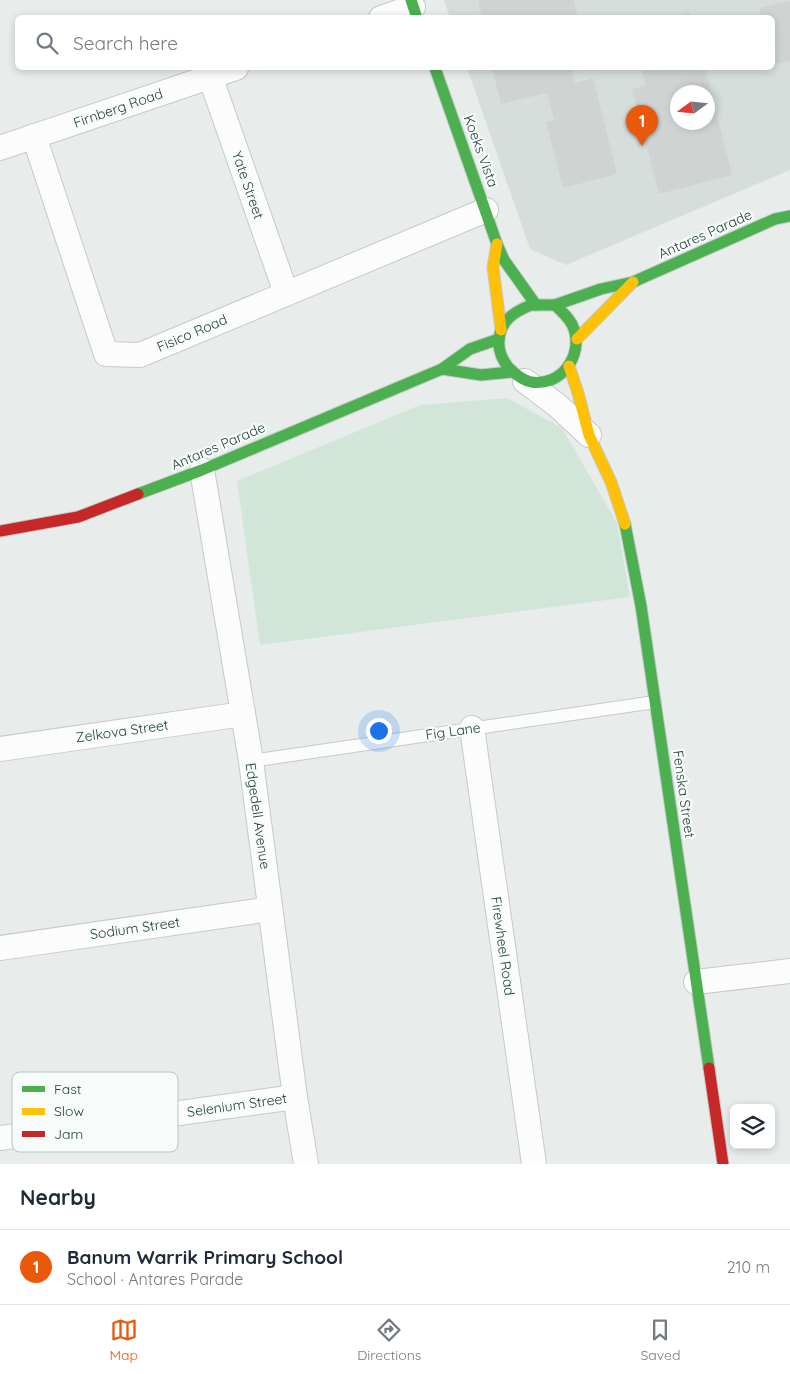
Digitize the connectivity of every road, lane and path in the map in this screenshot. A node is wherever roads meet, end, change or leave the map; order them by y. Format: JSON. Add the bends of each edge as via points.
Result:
{"nodes":[{"id":1,"x":414,"y":8,"type":"edge"},
{"id":2,"x":391,"y":15,"type":"edge"},
{"id":3,"x":230,"y":70,"type":"edge"},
{"id":4,"x":436,"y":70,"type":"edge"},
{"id":5,"x":210,"y":76,"type":"junction"},
{"id":6,"x":34,"y":136,"type":"junction"},
{"id":7,"x":0,"y":148,"type":"edge"},
{"id":8,"x":486,"y":210,"type":"junction"},
{"id":9,"x":790,"y":216,"type":"edge"},
{"id":10,"x":497,"y":244,"type":"junction"},
{"id":11,"x":633,"y":282,"type":"junction"},
{"id":12,"x":286,"y":294,"type":"junction"},
{"id":13,"x":536,"y":305,"type":"junction"},
{"id":14,"x":555,"y":305,"type":"junction"},
{"id":15,"x":500,"y":335,"type":"junction"},
{"id":16,"x":577,"y":339,"type":"junction"},
{"id":17,"x":569,"y":366,"type":"junction"},
{"id":18,"x":442,"y":369,"type":"junction"},
{"id":19,"x":518,"y":377,"type":"junction"},
{"id":20,"x":589,"y":435,"type":"junction"},
{"id":21,"x":202,"y":470,"type":"junction"},
{"id":22,"x":0,"y":531,"type":"edge"},
{"id":23,"x":655,"y":702,"type":"junction"},
{"id":24,"x":243,"y":714,"type":"junction"},
{"id":25,"x":472,"y":728,"type":"junction"},
{"id":26,"x":0,"y":749,"type":"edge"},
{"id":27,"x":250,"y":761,"type":"junction"},
{"id":28,"x":270,"y":908,"type":"junction"},
{"id":29,"x":0,"y":948,"type":"edge"},
{"id":30,"x":790,"y":971,"type":"edge"},
{"id":31,"x":696,"y":982,"type":"junction"},
{"id":32,"x":295,"y":1097,"type":"junction"},
{"id":33,"x":178,"y":1113,"type":"edge"},
{"id":34,"x":306,"y":1164,"type":"edge"},
{"id":35,"x":534,"y":1164,"type":"edge"},
{"id":36,"x":723,"y":1164,"type":"edge"}],
"edges":[{"from":1,"to":2,"type":"street"},
{"from":3,"to":5,"type":"street","name":"Firnberg Road"},
{"from":4,"to":8,"type":"street","name":"Koeks Vista"},
{"from":5,"to":6,"type":"street","name":"Firnberg Road"},
{"from":5,"to":12,"type":"street","name":"Yate Street"},
{"from":6,"to":7,"type":"street","name":"Firnberg Road"},
{"from":6,"to":12,"type":"street","name":"Fisico Road","via":[[106,354],[140,355]]},
{"from":8,"to":10,"type":"street","name":"Koeks Vista"},
{"from":8,"to":12,"type":"street","name":"Fisico Road"},
{"from":9,"to":11,"type":"street","name":"Antares Parade","via":[[775,219]]},
{"from":10,"to":13,"type":"street","name":"Koeks Vista","via":[[504,260]]},
{"from":10,"to":15,"type":"street","name":"Koeks Vista","via":[[493,268]]},
{"from":11,"to":14,"type":"street","name":"Antares Parade"},
{"from":11,"to":16,"type":"street","name":"Antares Parade"},
{"from":13,"to":14,"type":"street"},
{"from":13,"to":15,"type":"street","via":[[515,311],[504,322]]},
{"from":14,"to":16,"type":"street","via":[[568,318]]},
{"from":15,"to":18,"type":"street","name":"Antares Parade","via":[[470,349]]},
{"from":15,"to":19,"type":"street","name":"Koeks Vista","via":[[498,346],[502,360]]},
{"from":16,"to":17,"type":"street"},
{"from":17,"to":19,"type":"street","via":[[563,374],[550,381],[535,383]]},
{"from":17,"to":20,"type":"street","name":"Fenska Street"},
{"from":18,"to":19,"type":"street"},
{"from":18,"to":21,"type":"street","name":"Antares Parade"},
{"from":19,"to":20,"type":"street","via":[[558,406]]},
{"from":20,"to":23,"type":"street","name":"Fenska Street","via":[[625,524]]},
{"from":21,"to":22,"type":"street","name":"Antares Parade","via":[[78,517]]},
{"from":21,"to":24,"type":"street","name":"Edgedell Avenue"},
{"from":23,"to":25,"type":"lane","name":"Fig Lane"},
{"from":23,"to":31,"type":"street","name":"Fenska Street"},
{"from":24,"to":26,"type":"street","name":"Zelkova Street"},
{"from":24,"to":27,"type":"street","name":"Edgedell Avenue"},
{"from":25,"to":27,"type":"lane","name":"Fig Lane"},
{"from":25,"to":35,"type":"street","name":"Firewheel Road"},
{"from":27,"to":28,"type":"street","name":"Edgedell Avenue"},
{"from":28,"to":29,"type":"street","name":"Sodium Street"},
{"from":28,"to":32,"type":"street","name":"Edgedell Avenue"},
{"from":30,"to":31,"type":"street"},
{"from":31,"to":36,"type":"street","name":"Fenska Street"},
{"from":32,"to":33,"type":"street","name":"Selenium Street"},
{"from":32,"to":34,"type":"street","name":"Edgedell Avenue"}]}
